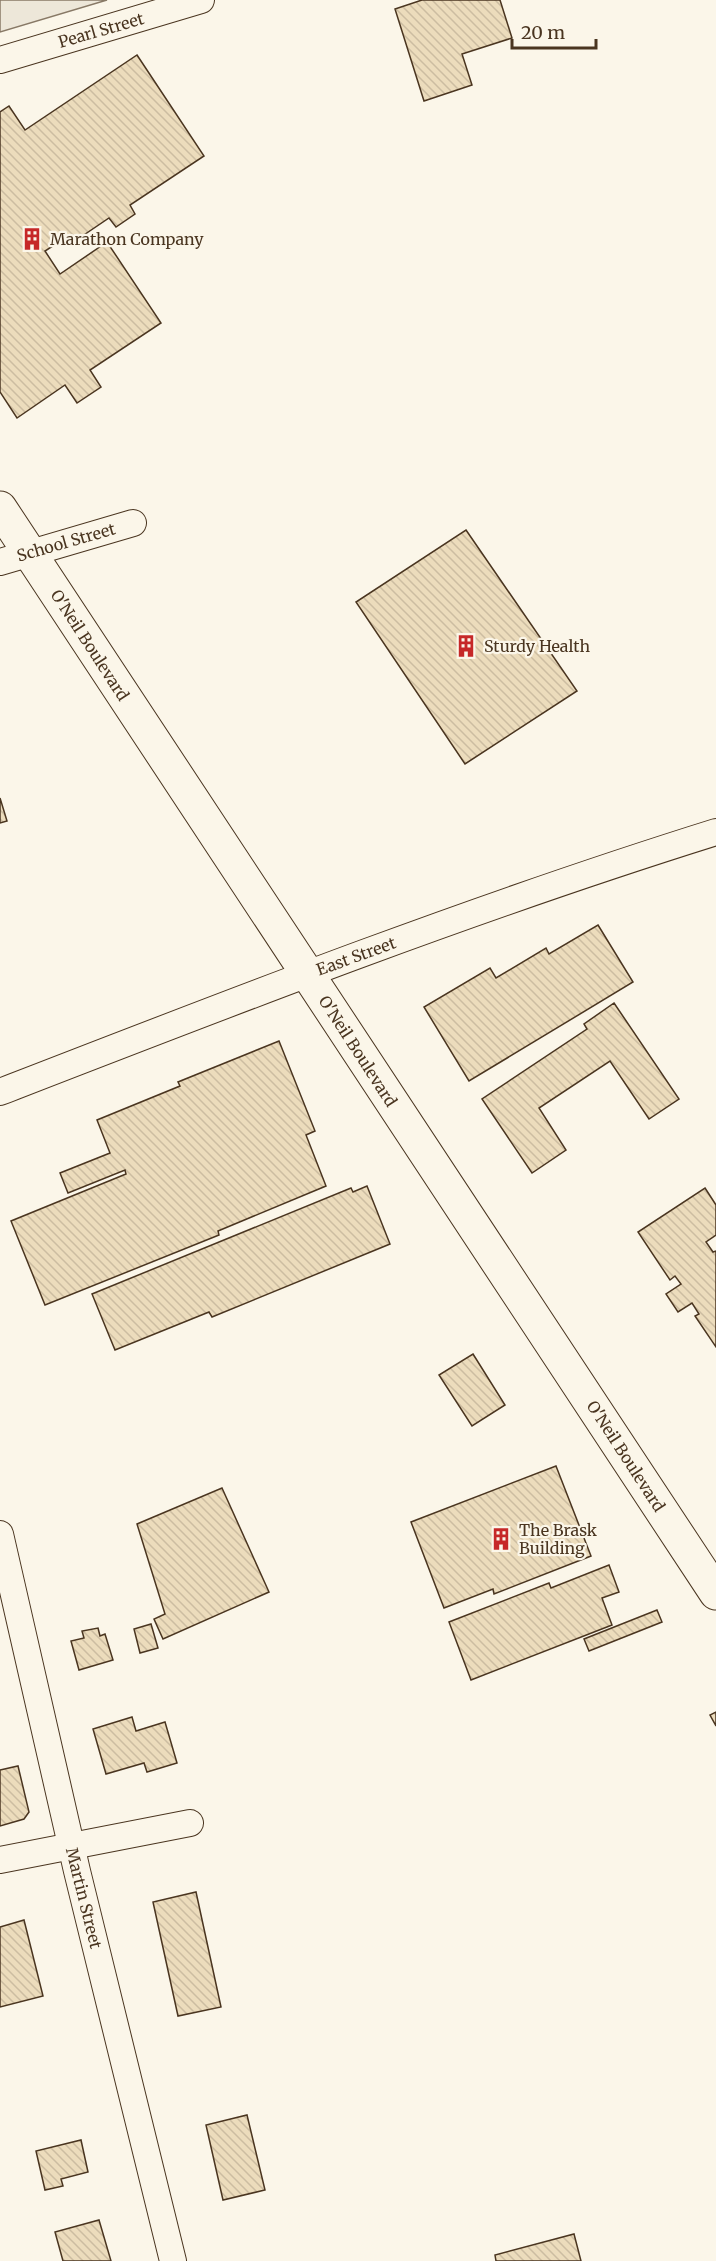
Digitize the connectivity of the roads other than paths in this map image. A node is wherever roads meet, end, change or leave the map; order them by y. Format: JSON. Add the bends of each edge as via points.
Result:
{"nodes":[{"id":1,"x":201,"y":0,"type":"edge"},
{"id":2,"x":0,"y":60,"type":"edge"},
{"id":3,"x":0,"y":508,"type":"edge"},
{"id":4,"x":133,"y":523,"type":"dead end"},
{"id":5,"x":15,"y":558,"type":"edge"},
{"id":6,"x":716,"y":832,"type":"edge"},
{"id":7,"x":307,"y":973,"type":"junction"},
{"id":8,"x":0,"y":1092,"type":"edge"},
{"id":9,"x":0,"y":1534,"type":"edge"},
{"id":10,"x":716,"y":1593,"type":"edge"},
{"id":11,"x":190,"y":1822,"type":"dead end"},
{"id":12,"x":71,"y":1844,"type":"junction"},
{"id":13,"x":0,"y":1860,"type":"edge"},
{"id":14,"x":173,"y":2261,"type":"edge"}],
"edges":[{"from":1,"to":2,"type":"street","name":"Pearl Street"},
{"from":3,"to":5,"type":"main road","name":"O'Neil Boulevard"},
{"from":4,"to":5,"type":"street","name":"School Street"},
{"from":5,"to":7,"type":"main road","name":"O'Neil Boulevard"},
{"from":6,"to":7,"type":"street","name":"East Street"},
{"from":7,"to":8,"type":"street","name":"East Street"},
{"from":7,"to":10,"type":"main road","name":"O'Neil Boulevard"},
{"from":9,"to":12,"type":"street","name":"Martin Street"},
{"from":11,"to":12,"type":"street"},
{"from":12,"to":13,"type":"street"},
{"from":12,"to":14,"type":"street","name":"Martin Street"}]}
